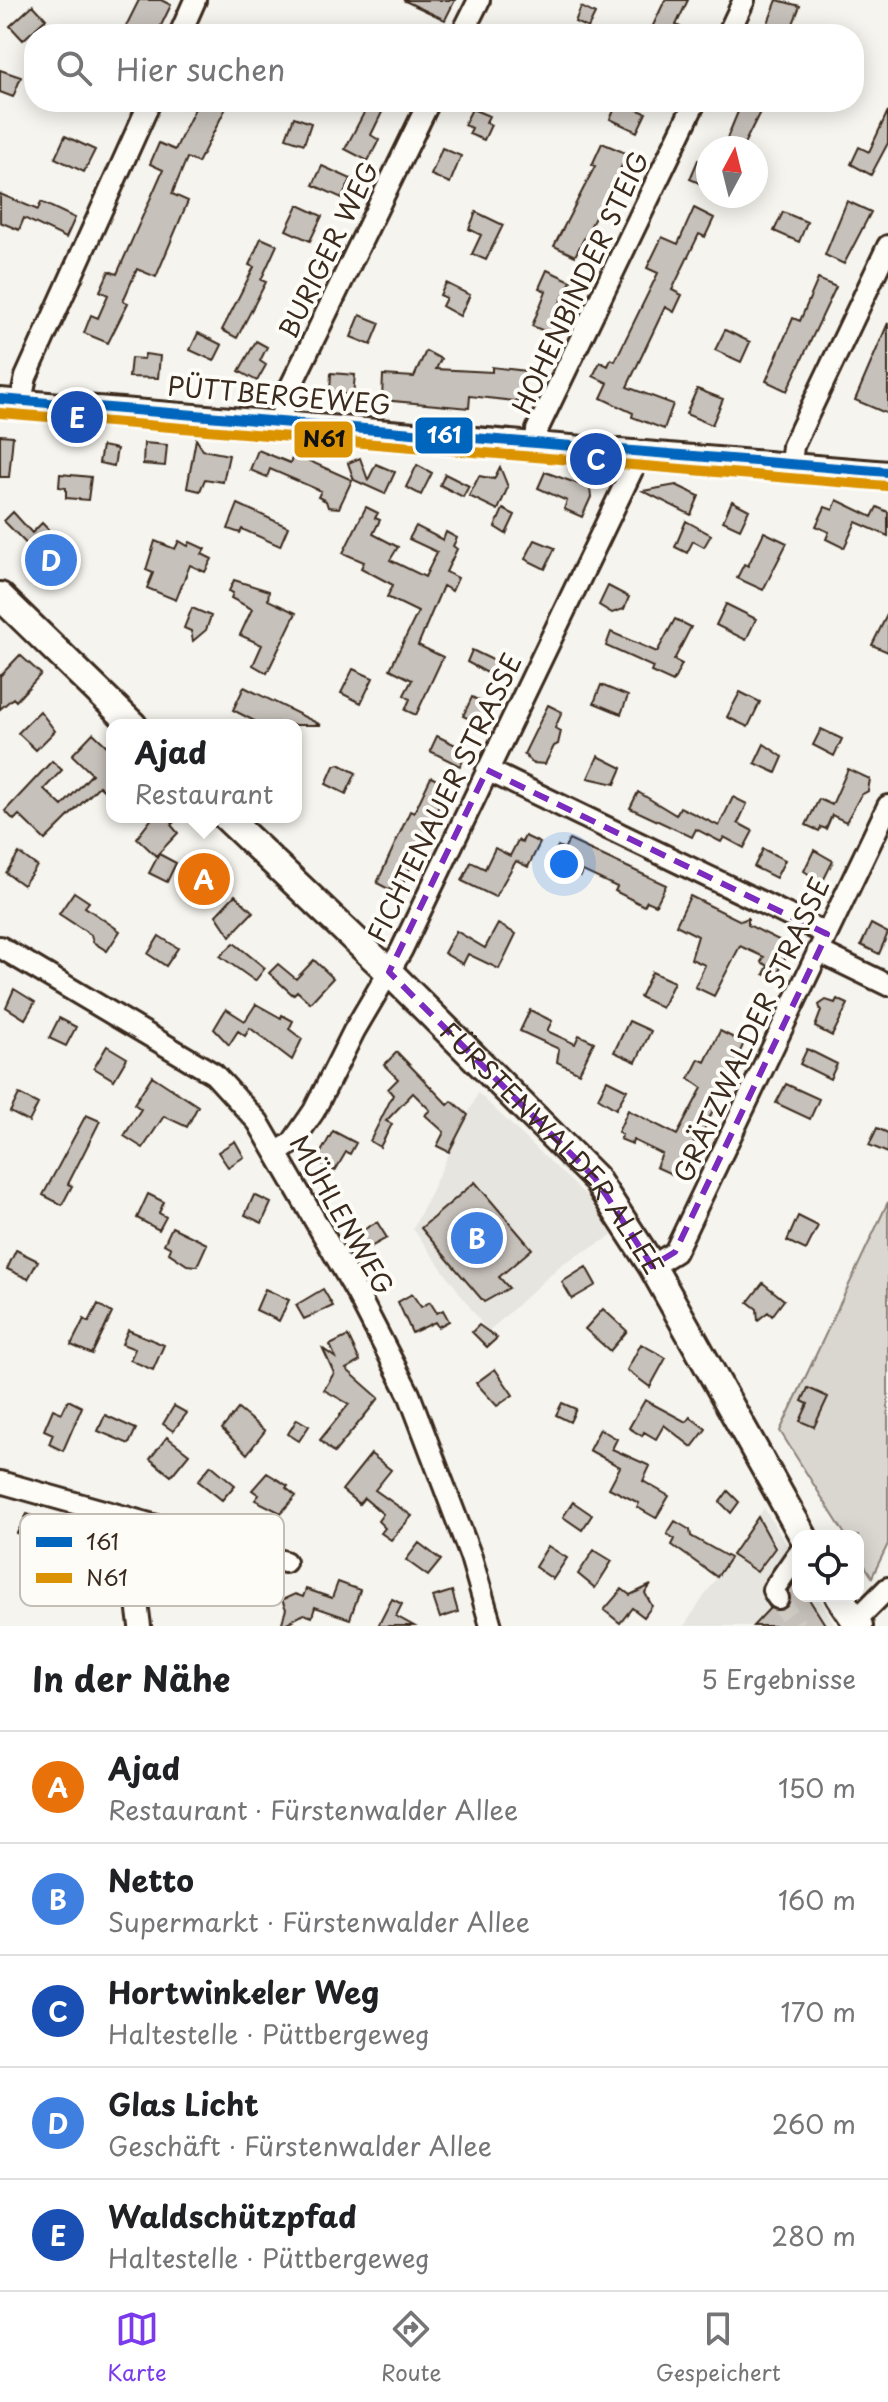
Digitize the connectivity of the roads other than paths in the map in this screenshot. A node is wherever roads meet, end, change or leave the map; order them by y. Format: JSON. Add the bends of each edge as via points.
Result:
{"nodes":[{"id":1,"x":195,"y":0,"type":"edge"},
{"id":2,"x":479,"y":0,"type":"edge"},
{"id":3,"x":744,"y":0,"type":"edge"},
{"id":4,"x":184,"y":24,"type":"edge"},
{"id":5,"x":467,"y":24,"type":"edge"},
{"id":6,"x":733,"y":24,"type":"edge"},
{"id":7,"x":145,"y":112,"type":"edge"},
{"id":8,"x":424,"y":112,"type":"edge"},
{"id":9,"x":690,"y":112,"type":"edge"},
{"id":10,"x":888,"y":246,"type":"edge"},
{"id":11,"x":0,"y":399,"type":"edge"},
{"id":12,"x":21,"y":401,"type":"junction"},
{"id":13,"x":280,"y":422,"type":"junction"},
{"id":14,"x":536,"y":443,"type":"junction"},
{"id":15,"x":636,"y":451,"type":"junction"},
{"id":16,"x":791,"y":465,"type":"junction"},
{"id":17,"x":888,"y":472,"type":"edge"},
{"id":18,"x":0,"y":596,"type":"edge"},
{"id":19,"x":127,"y":719,"type":"edge"},
{"id":20,"x":487,"y":770,"type":"junction"},
{"id":21,"x":888,"y":806,"type":"edge"},
{"id":22,"x":232,"y":823,"type":"edge"},
{"id":23,"x":822,"y":942,"type":"junction"},
{"id":24,"x":0,"y":947,"type":"edge"},
{"id":25,"x":389,"y":972,"type":"junction"},
{"id":26,"x":888,"y":985,"type":"edge"},
{"id":27,"x":276,"y":1153,"type":"junction"},
{"id":28,"x":652,"y":1266,"type":"junction"},
{"id":29,"x":0,"y":1482,"type":"edge"},
{"id":30,"x":115,"y":1514,"type":"edge"},
{"id":31,"x":800,"y":1530,"type":"edge"},
{"id":32,"x":792,"y":1563,"type":"edge"},
{"id":33,"x":888,"y":1588,"type":"edge"},
{"id":34,"x":778,"y":1598,"type":"dead end"},
{"id":35,"x":843,"y":1602,"type":"edge"},
{"id":36,"x":137,"y":1606,"type":"edge"},
{"id":37,"x":857,"y":1623,"type":"edge"},
{"id":38,"x":140,"y":1626,"type":"edge"},
{"id":39,"x":491,"y":1626,"type":"edge"}],
"edges":[{"from":1,"to":4,"type":"street"},
{"from":2,"to":5,"type":"street"},
{"from":3,"to":6,"type":"street"},
{"from":7,"to":12,"type":"street","via":[[26,377]]},
{"from":8,"to":13,"type":"street","name":"BURIGER WEG","via":[[286,396]]},
{"from":9,"to":14,"type":"street","name":"HOHENBINDER STEIG","via":[[537,430]]},
{"from":10,"to":16,"type":"street","via":[[793,446]]},
{"from":11,"to":12,"type":"street","name":"PÜTTBERGEWEG"},
{"from":12,"to":13,"type":"street","name":"PÜTTBERGEWEG"},
{"from":13,"to":14,"type":"street","name":"PÜTTBERGEWEG"},
{"from":14,"to":15,"type":"street","name":"PÜTTBERGEWEG"},
{"from":15,"to":16,"type":"street","name":"PÜTTBERGEWEG"},
{"from":15,"to":20,"type":"street","name":"FICHTENAUER STRASSE","via":[[633,468]]},
{"from":16,"to":17,"type":"street","name":"PÜTTBERGEWEG"},
{"from":18,"to":19,"type":"main road"},
{"from":20,"to":23,"type":"street"},
{"from":20,"to":25,"type":"street","name":"FICHTENAUER STRASSE"},
{"from":21,"to":23,"type":"street","name":"GRÄTZWALDER STRASSE"},
{"from":22,"to":25,"type":"main road","name":"FÜRSTENWALDER ALLEE"},
{"from":23,"to":26,"type":"street"},
{"from":23,"to":28,"type":"street","name":"GRÄTZWALDER STRASSE","via":[[675,1252]]},
{"from":24,"to":27,"type":"street","name":"MÜHLENWEG","via":[[214,1074],[239,1098]]},
{"from":25,"to":27,"type":"street","name":"FICHTENAUER STRASSE","via":[[314,1111],[292,1143]]},
{"from":25,"to":28,"type":"main road","name":"FÜRSTENWALDER ALLEE","via":[[595,1178]]},
{"from":27,"to":39,"type":"street","name":"MÜHLENWEG","via":[[409,1394],[471,1557]]},
{"from":28,"to":31,"type":"main road","name":"FÜRSTENWALDER ALLEE"},
{"from":29,"to":30,"type":"street"},
{"from":32,"to":34,"type":"street","via":[[773,1590]]},
{"from":33,"to":37,"type":"street"},
{"from":35,"to":37,"type":"main road"},
{"from":36,"to":38,"type":"street"}]}
